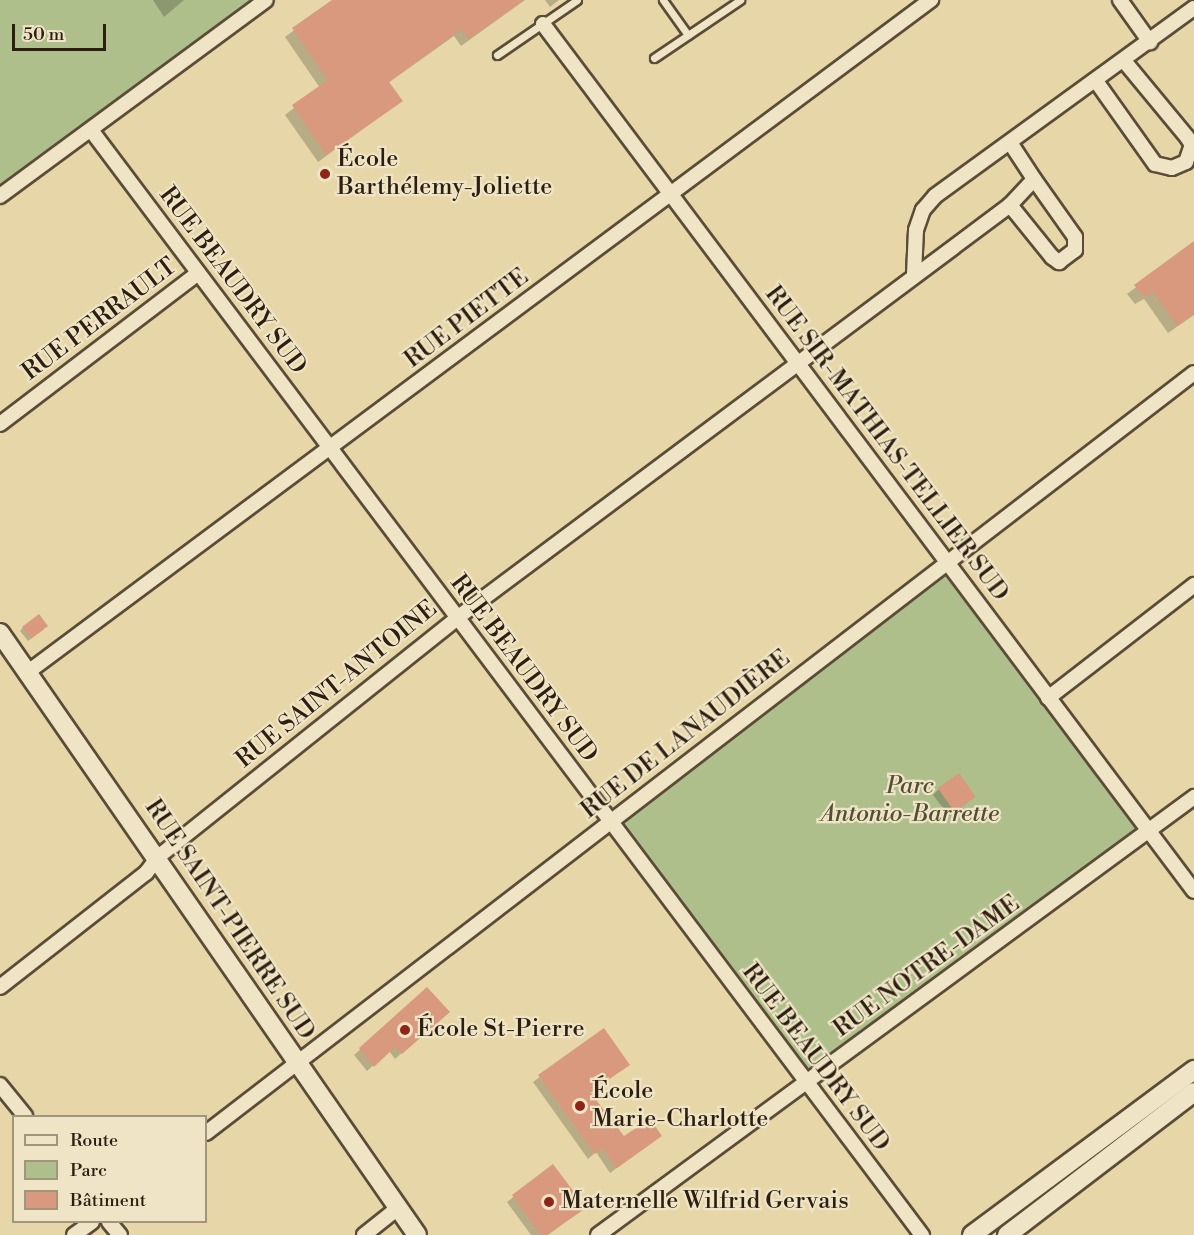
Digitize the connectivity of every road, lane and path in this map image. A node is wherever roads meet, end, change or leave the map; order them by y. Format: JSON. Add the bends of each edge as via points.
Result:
{"nodes":[{"id":1,"x":266,"y":0,"type":"edge"},
{"id":2,"x":578,"y":0,"type":"edge"},
{"id":3,"x":663,"y":0,"type":"edge"},
{"id":4,"x":740,"y":0,"type":"edge"},
{"id":5,"x":931,"y":0,"type":"edge"},
{"id":6,"x":1120,"y":0,"type":"edge"},
{"id":7,"x":1194,"y":8,"type":"edge"},
{"id":8,"x":543,"y":24,"type":"junction"},
{"id":9,"x":688,"y":35,"type":"junction"},
{"id":10,"x":1150,"y":42,"type":"junction"},
{"id":11,"x":497,"y":55,"type":"dead end"},
{"id":12,"x":654,"y":58,"type":"dead end"},
{"id":13,"x":1125,"y":62,"type":"junction"},
{"id":14,"x":1096,"y":81,"type":"junction"},
{"id":15,"x":90,"y":130,"type":"junction"},
{"id":16,"x":1011,"y":144,"type":"junction"},
{"id":17,"x":1034,"y":179,"type":"junction"},
{"id":18,"x":670,"y":195,"type":"junction"},
{"id":19,"x":0,"y":196,"type":"edge"},
{"id":20,"x":1010,"y":205,"type":"junction"},
{"id":21,"x":198,"y":273,"type":"junction"},
{"id":22,"x":914,"y":274,"type":"junction"},
{"id":23,"x":796,"y":362,"type":"junction"},
{"id":24,"x":1194,"y":373,"type":"edge"},
{"id":25,"x":0,"y":424,"type":"edge"},
{"id":26,"x":330,"y":449,"type":"junction"},
{"id":27,"x":947,"y":562,"type":"junction"},
{"id":28,"x":1194,"y":585,"type":"edge"},
{"id":29,"x":457,"y":618,"type":"junction"},
{"id":30,"x":0,"y":633,"type":"edge"},
{"id":31,"x":28,"y":672,"type":"junction"},
{"id":32,"x":1048,"y":698,"type":"junction"},
{"id":33,"x":1194,"y":797,"type":"edge"},
{"id":34,"x":610,"y":823,"type":"junction"},
{"id":35,"x":1148,"y":832,"type":"junction"},
{"id":36,"x":158,"y":856,"type":"junction"},
{"id":37,"x":1194,"y":891,"type":"edge"},
{"id":38,"x":0,"y":987,"type":"edge"},
{"id":39,"x":296,"y":1062,"type":"junction"},
{"id":40,"x":1194,"y":1070,"type":"edge"},
{"id":41,"x":0,"y":1085,"type":"edge"},
{"id":42,"x":806,"y":1085,"type":"junction"},
{"id":43,"x":1194,"y":1092,"type":"edge"},
{"id":44,"x":24,"y":1115,"type":"edge"},
{"id":45,"x":207,"y":1132,"type":"edge"},
{"id":46,"x":398,"y":1208,"type":"junction"},
{"id":47,"x":89,"y":1223,"type":"edge"},
{"id":48,"x":1018,"y":1229,"type":"edge"},
{"id":49,"x":74,"y":1235,"type":"edge"},
{"id":50,"x":364,"y":1235,"type":"edge"},
{"id":51,"x":417,"y":1235,"type":"edge"},
{"id":52,"x":598,"y":1235,"type":"edge"},
{"id":53,"x":922,"y":1235,"type":"edge"},
{"id":54,"x":972,"y":1235,"type":"edge"},
{"id":55,"x":1007,"y":1235,"type":"edge"}],
"edges":[{"from":1,"to":15,"type":"street"},
{"from":2,"to":8,"type":"lane"},
{"from":3,"to":9,"type":"lane"},
{"from":4,"to":9,"type":"lane"},
{"from":5,"to":18,"type":"street","name":"RUE PIETTE"},
{"from":6,"to":10,"type":"street"},
{"from":7,"to":10,"type":"street"},
{"from":8,"to":11,"type":"lane"},
{"from":8,"to":18,"type":"street","name":"RUE SIR-MATHIAS-TELLIER SUD"},
{"from":9,"to":12,"type":"lane"},
{"from":10,"to":13,"type":"street"},
{"from":13,"to":14,"type":"street"},
{"from":13,"to":14,"type":"street","via":[[1192,145],[1186,162],[1172,168],[1155,164]]},
{"from":14,"to":16,"type":"street"},
{"from":15,"to":19,"type":"street"},
{"from":15,"to":21,"type":"street","name":"RUE BEAUDRY SUD"},
{"from":16,"to":17,"type":"street"},
{"from":16,"to":22,"type":"street","via":[[934,196],[923,210],[914,247]]},
{"from":17,"to":20,"type":"street","name":"RUE SAINT-ANTOINE"},
{"from":17,"to":20,"type":"street","via":[[1075,237],[1075,250],[1059,262]]},
{"from":18,"to":23,"type":"street","name":"RUE SIR-MATHIAS-TELLIER SUD"},
{"from":18,"to":26,"type":"street","name":"RUE PIETTE"},
{"from":20,"to":22,"type":"street","name":"RUE SAINT-ANTOINE"},
{"from":21,"to":25,"type":"street","name":"RUE PERRAULT"},
{"from":21,"to":26,"type":"street","name":"RUE BEAUDRY SUD"},
{"from":22,"to":23,"type":"street","name":"RUE SAINT-ANTOINE"},
{"from":23,"to":27,"type":"street","name":"RUE SIR-MATHIAS-TELLIER SUD"},
{"from":23,"to":29,"type":"street","name":"RUE SAINT-ANTOINE"},
{"from":24,"to":27,"type":"street","name":"RUE DE LANAUDIÈRE"},
{"from":26,"to":29,"type":"street","name":"RUE BEAUDRY SUD"},
{"from":26,"to":31,"type":"street","name":"RUE PIETTE"},
{"from":27,"to":32,"type":"street","name":"RUE SIR-MATHIAS-TELLIER SUD"},
{"from":27,"to":34,"type":"street","name":"RUE DE LANAUDIÈRE"},
{"from":28,"to":32,"type":"street"},
{"from":29,"to":34,"type":"street","name":"RUE BEAUDRY SUD"},
{"from":29,"to":36,"type":"street","name":"RUE SAINT-ANTOINE"},
{"from":30,"to":31,"type":"street","name":"RUE SAINT-PIERRE SUD"},
{"from":31,"to":36,"type":"street","name":"RUE SAINT-PIERRE SUD"},
{"from":32,"to":35,"type":"street","name":"RUE SIR-MATHIAS-TELLIER SUD"},
{"from":33,"to":35,"type":"street","name":"RUE NOTRE-DAME"},
{"from":34,"to":39,"type":"street","name":"RUE DE LANAUDIÈRE"},
{"from":34,"to":42,"type":"street","name":"RUE BEAUDRY SUD"},
{"from":35,"to":37,"type":"street","name":"RUE SIR-MATHIAS-TELLIER SUD"},
{"from":35,"to":42,"type":"street","name":"RUE NOTRE-DAME"},
{"from":36,"to":38,"type":"street","name":"RUE SAINT-ANTOINE","via":[[146,873]]},
{"from":36,"to":39,"type":"street","name":"RUE SAINT-PIERRE SUD"},
{"from":39,"to":45,"type":"street","name":"RUE DE LANAUDIÈRE"},
{"from":39,"to":46,"type":"street","name":"RUE SAINT-PIERRE SUD"},
{"from":40,"to":54,"type":"street"},
{"from":41,"to":44,"type":"street"},
{"from":42,"to":52,"type":"street","name":"RUE NOTRE-DAME"},
{"from":42,"to":53,"type":"street","name":"RUE BEAUDRY SUD"},
{"from":43,"to":48,"type":"street"},
{"from":46,"to":50,"type":"street"},
{"from":46,"to":51,"type":"street","name":"RUE SAINT-PIERRE SUD"},
{"from":47,"to":49,"type":"street"},
{"from":48,"to":55,"type":"street"}]}
